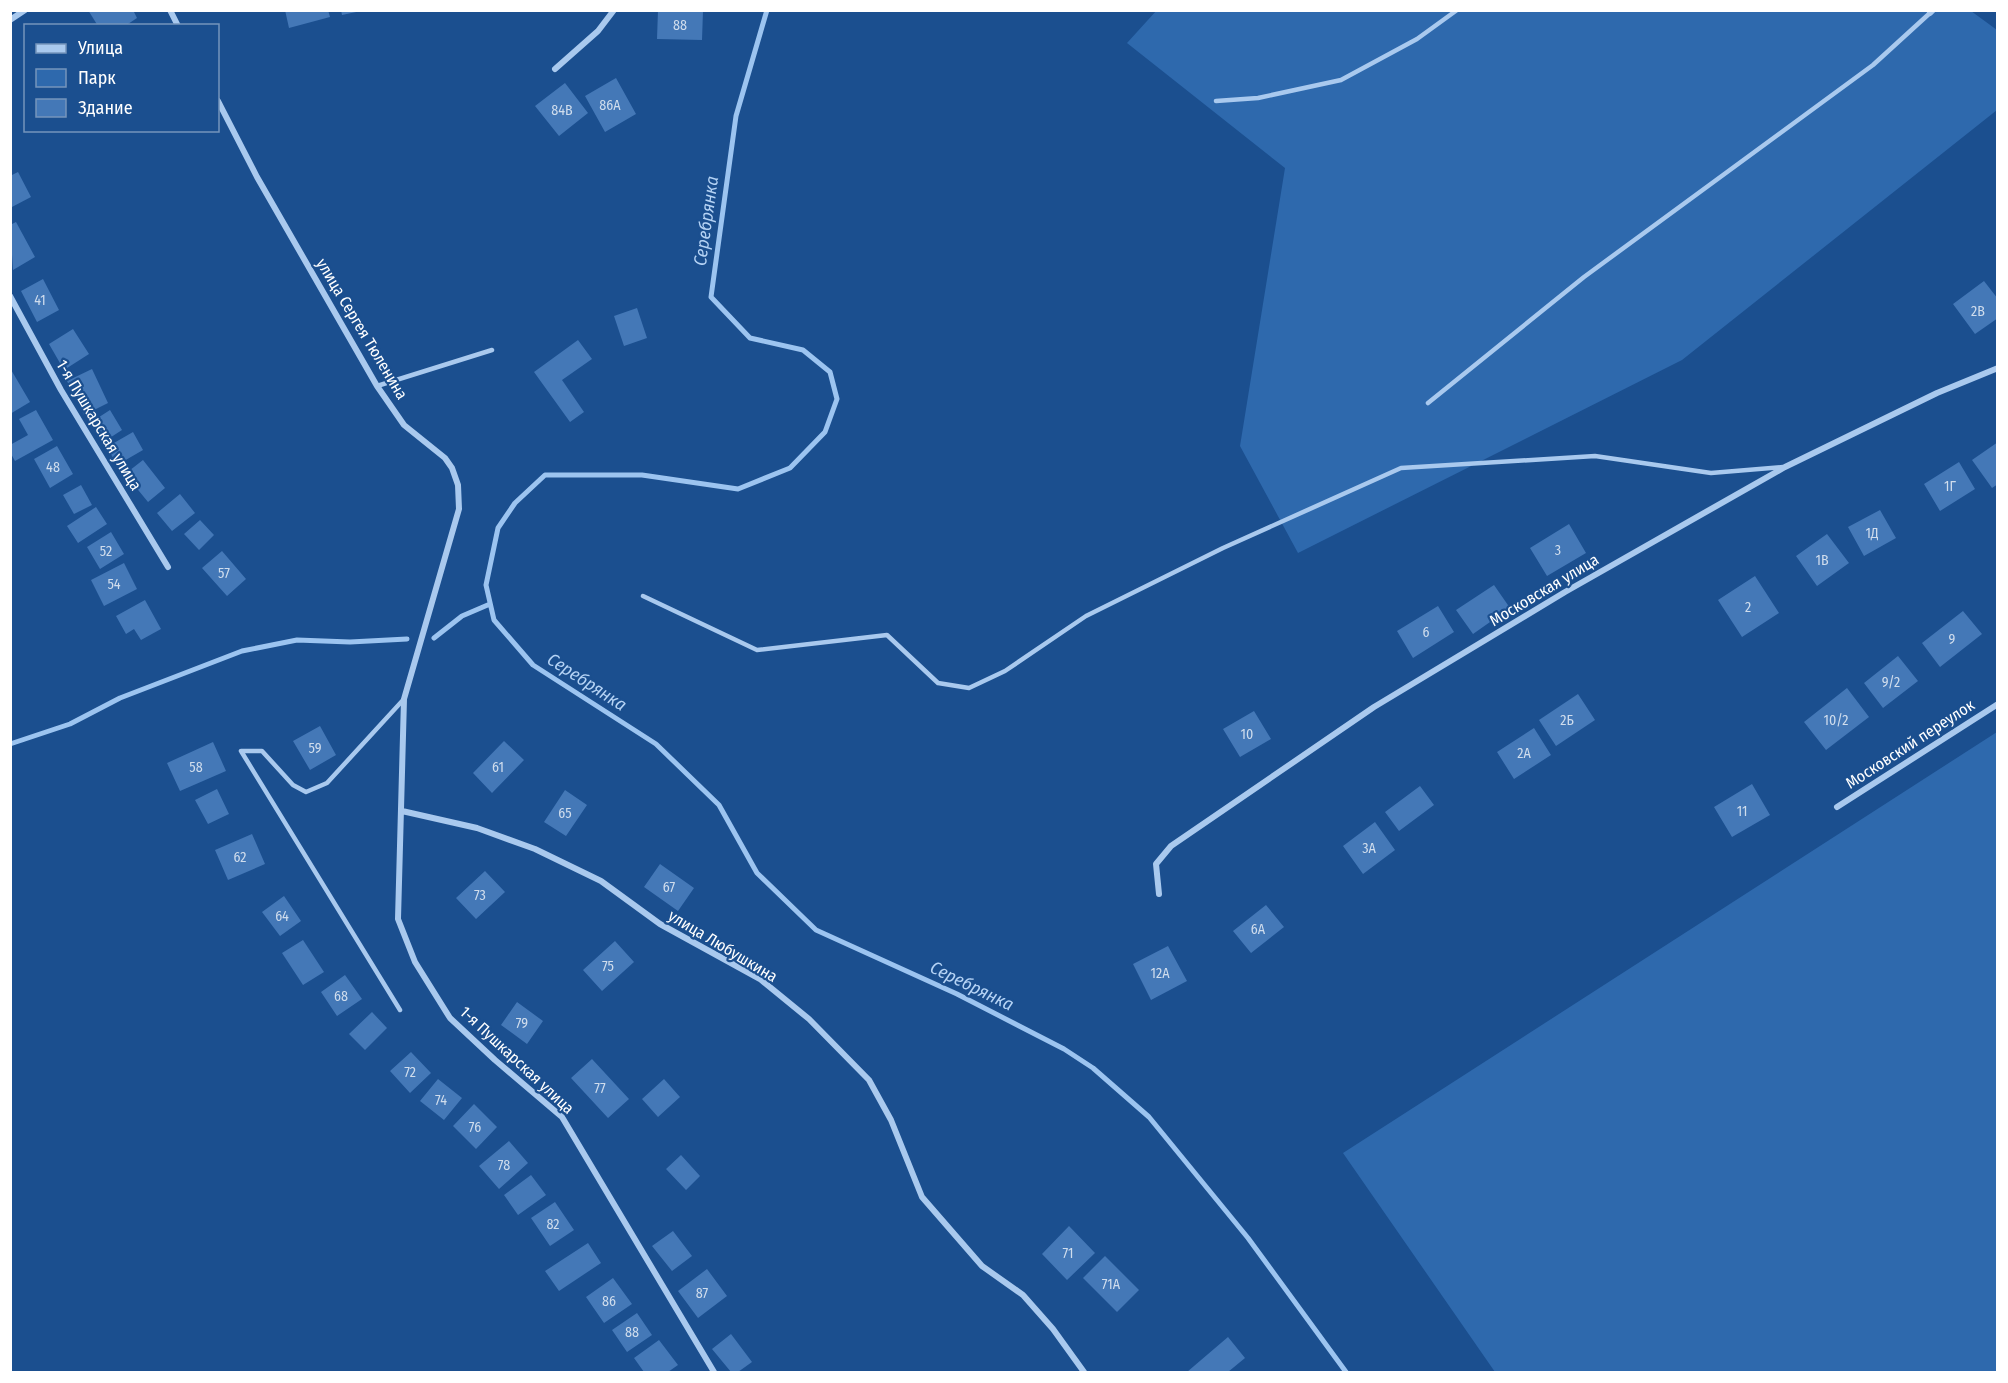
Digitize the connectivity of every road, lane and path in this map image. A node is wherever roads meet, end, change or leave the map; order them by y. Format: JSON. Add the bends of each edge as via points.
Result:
{"nodes":[{"id":1,"x":25,"y":10,"type":"edge"},
{"id":2,"x":170,"y":10,"type":"edge"},
{"id":3,"x":614,"y":10,"type":"edge"},
{"id":4,"x":1456,"y":10,"type":"edge"},
{"id":5,"x":1931,"y":12,"type":"edge"},
{"id":6,"x":10,"y":20,"type":"edge"},
{"id":7,"x":176,"y":24,"type":"edge"},
{"id":8,"x":555,"y":69,"type":"dead end"},
{"id":9,"x":1215,"y":101,"type":"dead end"},
{"id":10,"x":219,"y":103,"type":"edge"},
{"id":11,"x":10,"y":296,"type":"edge"},
{"id":12,"x":492,"y":350,"type":"dead end"},
{"id":13,"x":1998,"y":368,"type":"edge"},
{"id":14,"x":377,"y":386,"type":"junction"},
{"id":15,"x":1428,"y":403,"type":"dead end"},
{"id":16,"x":1785,"y":466,"type":"junction"},
{"id":17,"x":168,"y":567,"type":"dead end"},
{"id":18,"x":643,"y":596,"type":"dead end"},
{"id":19,"x":404,"y":699,"type":"junction"},
{"id":20,"x":1998,"y":704,"type":"edge"},
{"id":21,"x":1837,"y":807,"type":"dead end"},
{"id":22,"x":402,"y":811,"type":"junction"},
{"id":23,"x":1159,"y":894,"type":"dead end"},
{"id":24,"x":400,"y":1010,"type":"dead end"},
{"id":25,"x":714,"y":1372,"type":"edge"},
{"id":26,"x":1084,"y":1372,"type":"edge"}],
"edges":[{"from":1,"to":6,"type":"street"},
{"from":2,"to":7,"type":"street"},
{"from":3,"to":8,"type":"street","via":[[598,31]]},
{"from":4,"to":9,"type":"lane","via":[[1417,39],[1341,80],[1258,98]]},
{"from":5,"to":15,"type":"lane","via":[[1873,65],[1584,277]]},
{"from":10,"to":14,"type":"street","name":"улица Сергея Тюленина"},
{"from":11,"to":17,"type":"street","name":"1-я Пушкарская улица","via":[[60,390]]},
{"from":12,"to":14,"type":"lane"},
{"from":13,"to":16,"type":"street","name":"Московская улица"},
{"from":14,"to":19,"type":"street","name":"улица Сергея Тюленина","via":[[404,424],[445,458],[458,485],[459,509]]},
{"from":16,"to":18,"type":"lane","via":[[1711,473],[1595,456],[1401,468],[1086,615],[1005,671],[969,688],[938,683],[887,635],[757,650]]},
{"from":16,"to":23,"type":"street","name":"Московская улица","via":[[1374,707],[1236,801],[1171,846],[1156,864]]},
{"from":19,"to":22,"type":"street","name":"улица Сергея Тюленина"},
{"from":19,"to":24,"type":"lane","via":[[327,783],[306,792],[293,785],[262,751],[242,751]]},
{"from":20,"to":21,"type":"street","name":"Московский переулок"},
{"from":22,"to":25,"type":"street","name":"1-я Пушкарская улица","via":[[398,919],[416,962],[450,1018],[562,1117]]},
{"from":22,"to":26,"type":"street","name":"улица Любушкина","via":[[477,828],[535,849],[601,881],[660,924],[760,979],[809,1019],[869,1080],[928,1205],[982,1266],[1023,1295]]}]}
